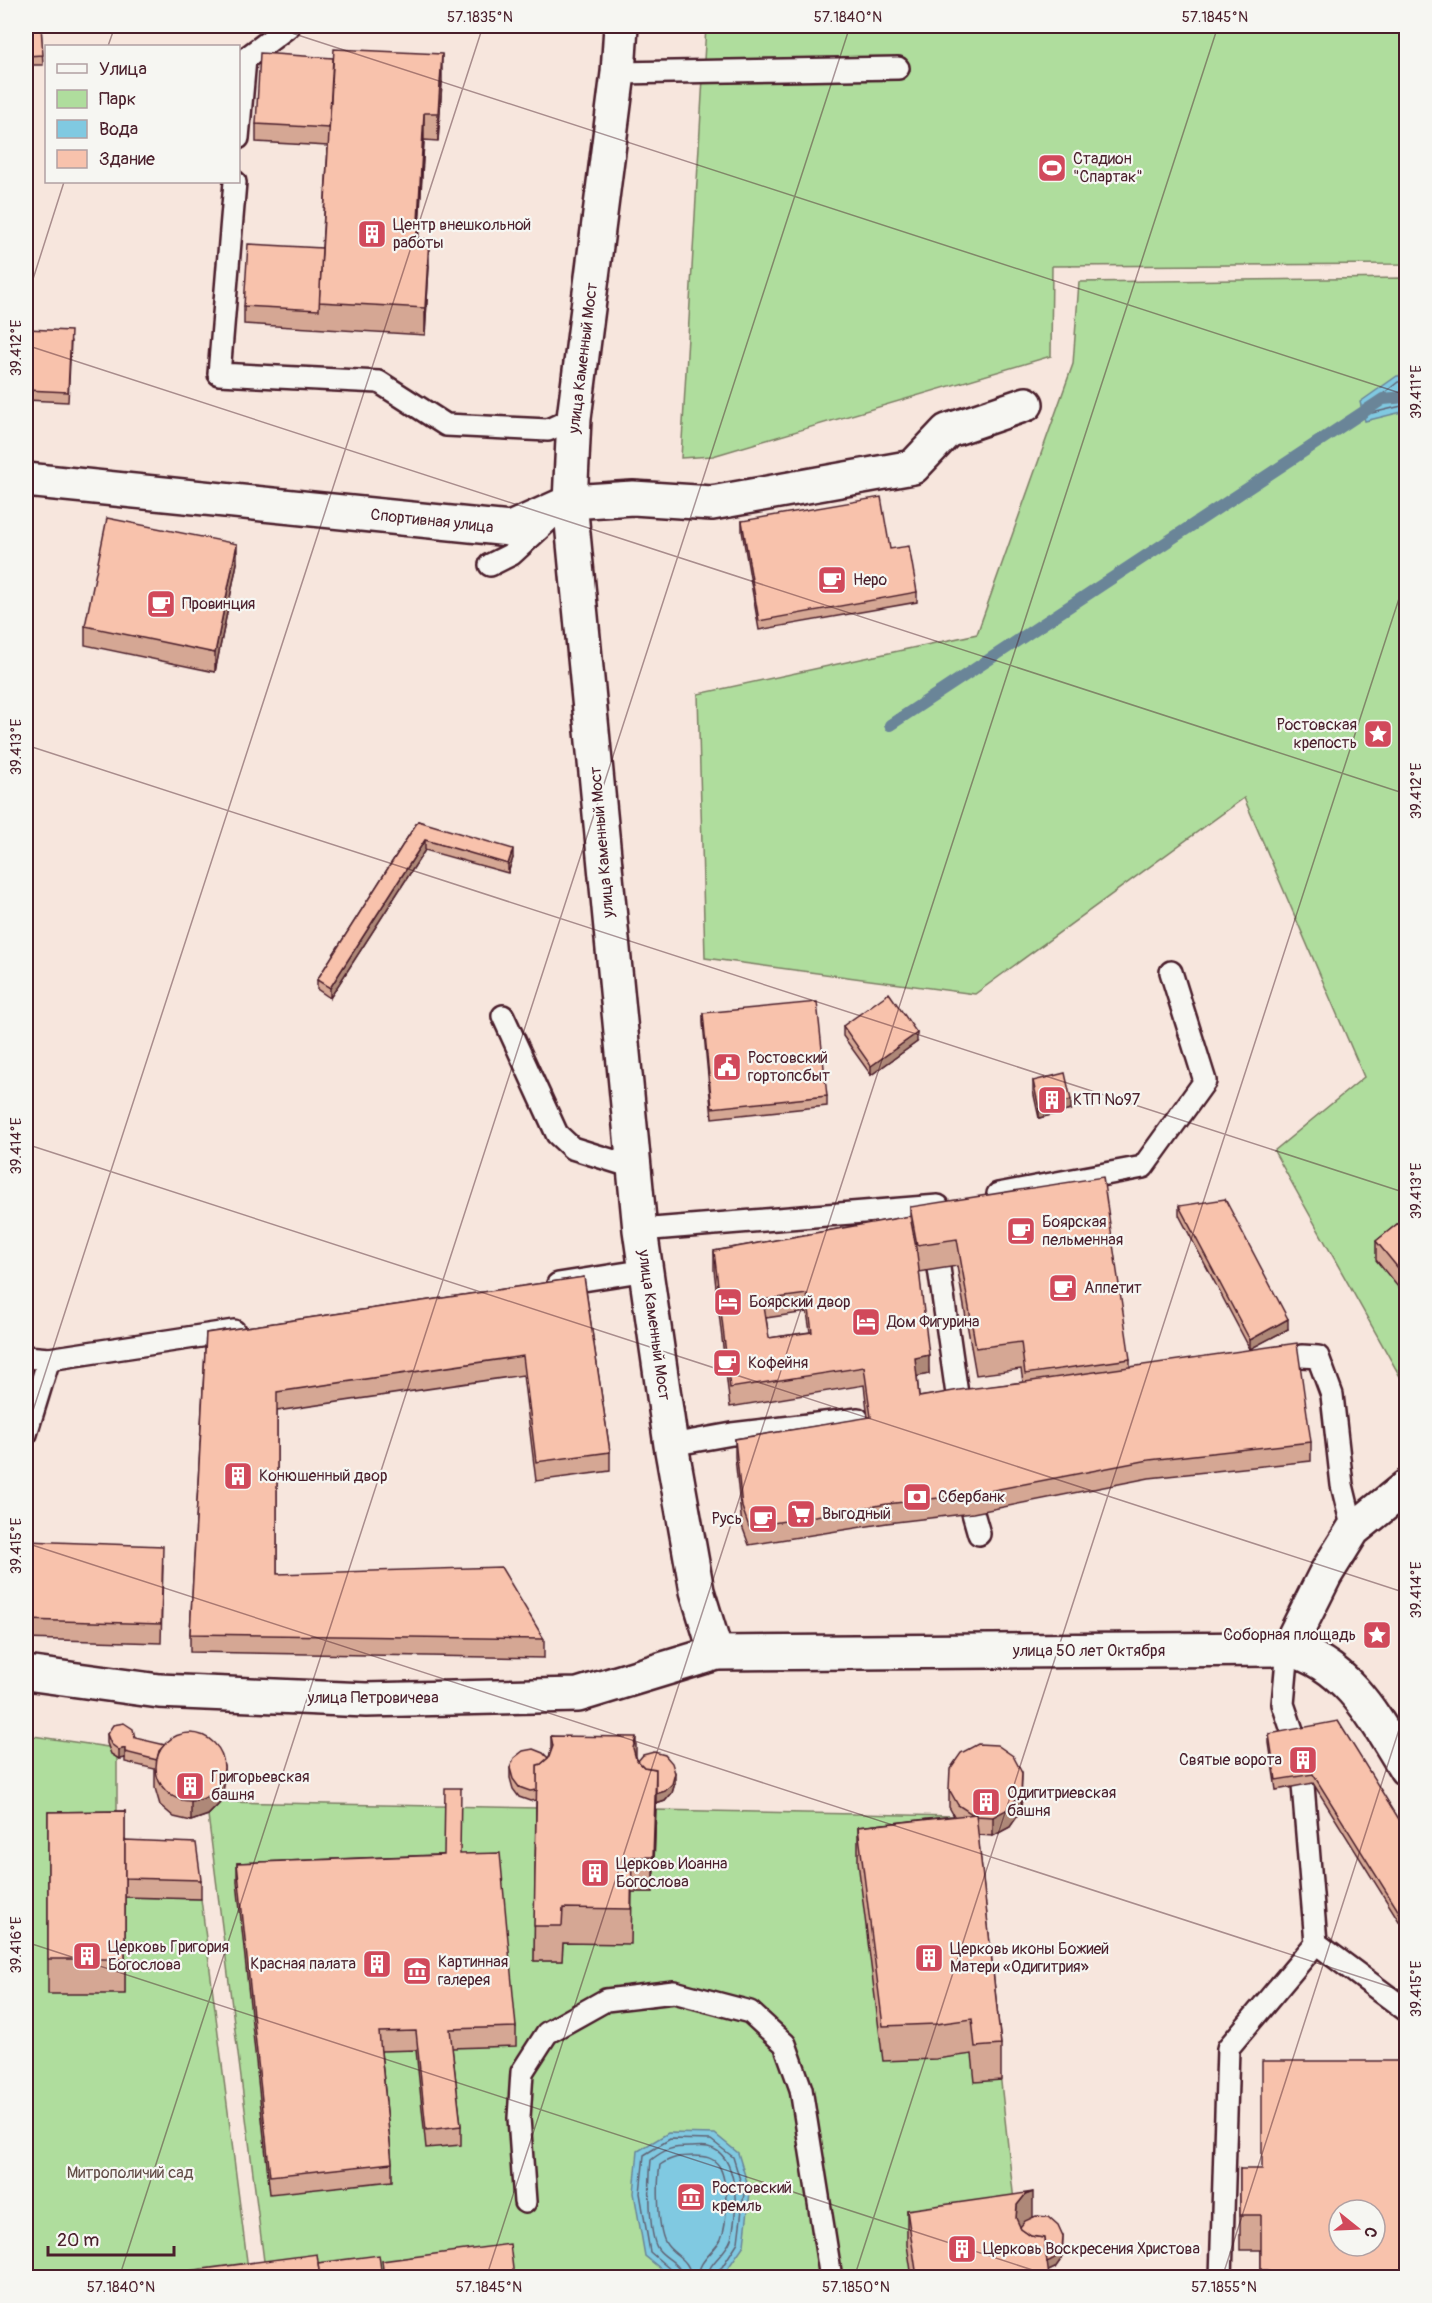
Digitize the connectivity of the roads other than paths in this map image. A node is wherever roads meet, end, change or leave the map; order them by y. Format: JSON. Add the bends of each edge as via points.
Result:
{"nodes":[{"id":1,"x":289,"y":26,"type":"edge"},
{"id":2,"x":621,"y":26,"type":"edge"},
{"id":3,"x":898,"y":68,"type":"dead end"},
{"id":4,"x":618,"y":74,"type":"junction"},
{"id":5,"x":240,"y":115,"type":"edge"},
{"id":6,"x":235,"y":183,"type":"edge"},
{"id":7,"x":1026,"y":404,"type":"dead end"},
{"id":8,"x":574,"y":418,"type":"junction"},
{"id":9,"x":26,"y":480,"type":"edge"},
{"id":10,"x":570,"y":502,"type":"junction"},
{"id":11,"x":490,"y":565,"type":"dead end"},
{"id":12,"x":1171,"y":972,"type":"dead end"},
{"id":13,"x":503,"y":1016,"type":"dead end"},
{"id":14,"x":633,"y":1167,"type":"junction"},
{"id":15,"x":928,"y":1208,"type":"junction"},
{"id":16,"x":640,"y":1230,"type":"junction"},
{"id":17,"x":934,"y":1230,"type":"edge"},
{"id":18,"x":939,"y":1268,"type":"edge"},
{"id":19,"x":647,"y":1270,"type":"junction"},
{"id":20,"x":542,"y":1286,"type":"edge"},
{"id":21,"x":258,"y":1328,"type":"edge"},
{"id":22,"x":1302,"y":1356,"type":"dead end"},
{"id":23,"x":26,"y":1357,"type":"edge"},
{"id":24,"x":49,"y":1359,"type":"junction"},
{"id":25,"x":959,"y":1408,"type":"edge"},
{"id":26,"x":858,"y":1419,"type":"edge"},
{"id":27,"x":26,"y":1434,"type":"edge"},
{"id":28,"x":672,"y":1445,"type":"junction"},
{"id":29,"x":1407,"y":1487,"type":"edge"},
{"id":30,"x":973,"y":1513,"type":"edge"},
{"id":31,"x":1353,"y":1530,"type":"junction"},
{"id":32,"x":979,"y":1534,"type":"dead end"},
{"id":33,"x":1288,"y":1649,"type":"junction"},
{"id":34,"x":716,"y":1653,"type":"junction"},
{"id":35,"x":26,"y":1673,"type":"edge"},
{"id":36,"x":1295,"y":1739,"type":"edge"},
{"id":37,"x":1407,"y":1769,"type":"edge"},
{"id":38,"x":1303,"y":1785,"type":"edge"},
{"id":39,"x":1316,"y":1943,"type":"junction"},
{"id":40,"x":1407,"y":2010,"type":"edge"},
{"id":41,"x":525,"y":2202,"type":"dead end"},
{"id":42,"x":831,"y":2277,"type":"edge"},
{"id":43,"x":1221,"y":2277,"type":"edge"}],
"edges":[{"from":1,"to":5,"type":"lane","via":[[245,59]]},
{"from":2,"to":4,"type":"street","name":"улица Каменный Мост"},
{"from":3,"to":4,"type":"lane"},
{"from":4,"to":8,"type":"street","name":"улица Каменный Мост"},
{"from":6,"to":8,"type":"lane","via":[[219,374],[379,382],[446,425],[548,430]]},
{"from":7,"to":10,"type":"street","name":"Спортивная улица","via":[[947,431],[913,467],[712,503],[633,498]]},
{"from":8,"to":10,"type":"street","name":"улица Каменный Мост"},
{"from":9,"to":10,"type":"street","name":"Спортивная улица","via":[[510,529]]},
{"from":10,"to":11,"type":"lane","via":[[512,554]]},
{"from":10,"to":14,"type":"street","name":"улица Каменный Мост"},
{"from":12,"to":15,"type":"lane","via":[[1204,1080],[1143,1167]]},
{"from":13,"to":14,"type":"lane","via":[[557,1134],[572,1148]]},
{"from":14,"to":16,"type":"street","name":"улица Каменный Мост"},
{"from":15,"to":16,"type":"lane"},
{"from":15,"to":17,"type":"lane"},
{"from":16,"to":19,"type":"street","name":"улица Каменный Мост"},
{"from":18,"to":25,"type":"lane"},
{"from":19,"to":20,"type":"lane"},
{"from":19,"to":28,"type":"street","name":"улица Каменный Мост"},
{"from":21,"to":24,"type":"lane"},
{"from":22,"to":31,"type":"lane","via":[[1318,1357],[1332,1395],[1342,1485]]},
{"from":23,"to":24,"type":"lane"},
{"from":24,"to":27,"type":"lane"},
{"from":26,"to":28,"type":"lane"},
{"from":28,"to":34,"type":"street","name":"улица Каменный Мост","via":[[697,1591]]},
{"from":29,"to":31,"type":"street"},
{"from":30,"to":32,"type":"lane"},
{"from":31,"to":33,"type":"street","via":[[1325,1575]]},
{"from":33,"to":34,"type":"street","name":"улица 50 лет Октября"},
{"from":33,"to":36,"type":"lane","via":[[1283,1704]]},
{"from":33,"to":37,"type":"street","name":"улица 50 лет Октября","via":[[1318,1660],[1350,1685]]},
{"from":34,"to":35,"type":"street","name":"улица Петровичева","via":[[578,1695],[308,1698],[159,1692]]},
{"from":38,"to":39,"type":"lane"},
{"from":39,"to":40,"type":"lane"},
{"from":39,"to":43,"type":"lane","via":[[1228,2048]]},
{"from":41,"to":42,"type":"lane","via":[[519,2118],[522,2072],[547,2033],[606,2000],[674,1992],[750,2012],[785,2044],[801,2089]]}]}
